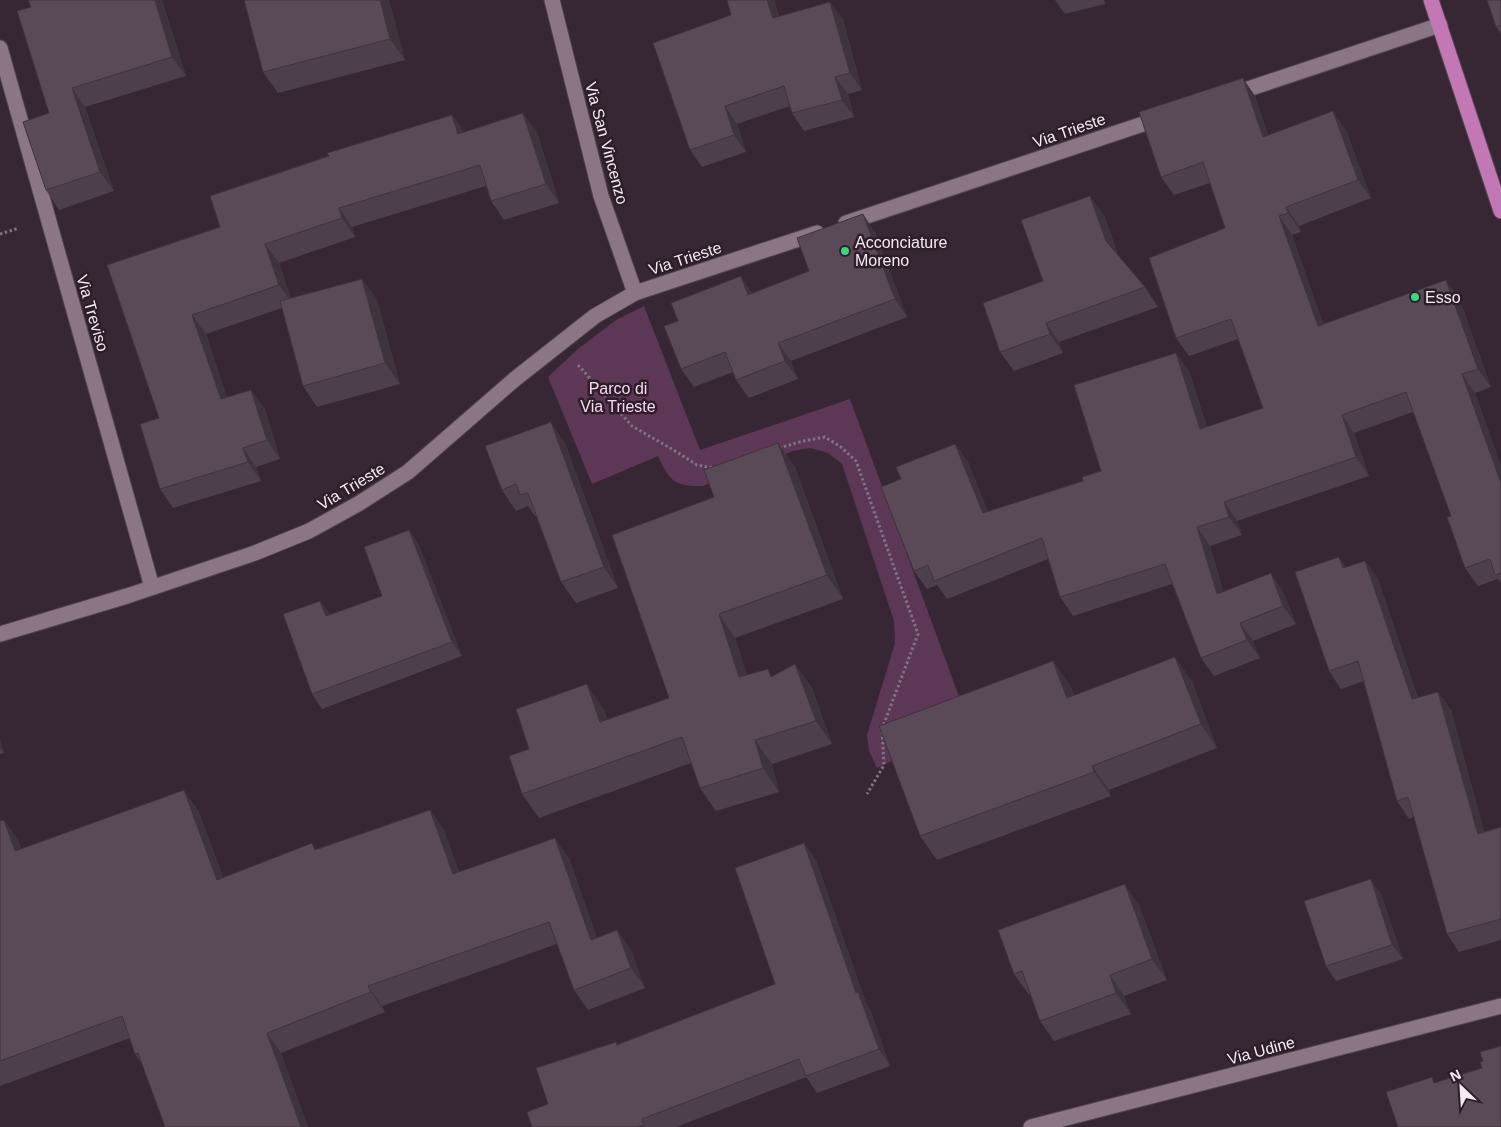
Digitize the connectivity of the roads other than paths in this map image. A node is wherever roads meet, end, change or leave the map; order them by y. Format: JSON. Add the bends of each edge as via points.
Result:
{"nodes":[{"id":1,"x":552,"y":0,"type":"edge"},
{"id":2,"x":1431,"y":0,"type":"edge"},
{"id":3,"x":1440,"y":25,"type":"junction"},
{"id":4,"x":0,"y":48,"type":"edge"},
{"id":5,"x":1220,"y":98,"type":"edge"},
{"id":6,"x":1172,"y":114,"type":"edge"},
{"id":7,"x":1501,"y":211,"type":"edge"},
{"id":8,"x":635,"y":294,"type":"junction"},
{"id":9,"x":152,"y":587,"type":"junction"},
{"id":10,"x":0,"y":634,"type":"edge"},
{"id":11,"x":1501,"y":1006,"type":"edge"},
{"id":12,"x":1031,"y":1127,"type":"edge"}],
"edges":[{"from":1,"to":8,"type":"street","name":"Via San Vincenzo","via":[[601,196]]},
{"from":2,"to":3,"type":"main road"},
{"from":3,"to":5,"type":"street"},
{"from":3,"to":7,"type":"main road"},
{"from":4,"to":9,"type":"street","name":"Via Treviso"},
{"from":6,"to":8,"type":"street","name":"Via Trieste"},
{"from":8,"to":9,"type":"street","name":"Via Trieste","via":[[595,316],[408,472],[358,504],[309,531]]},
{"from":9,"to":10,"type":"street","name":"Via Trieste"},
{"from":11,"to":12,"type":"street","name":"Via Udine"}]}
